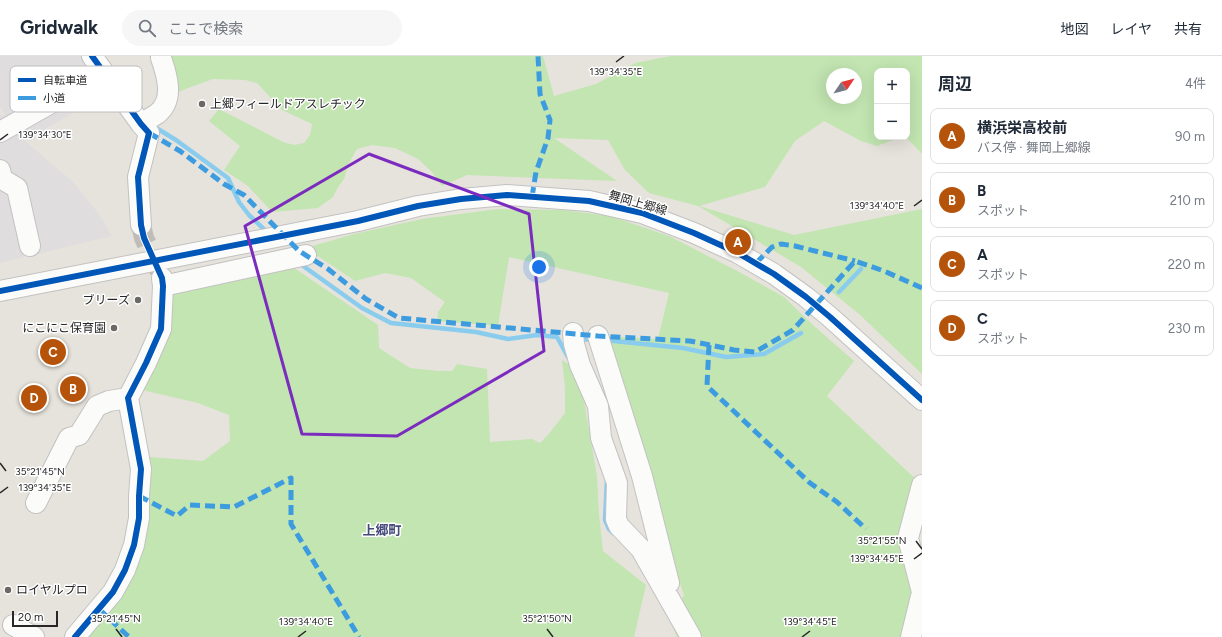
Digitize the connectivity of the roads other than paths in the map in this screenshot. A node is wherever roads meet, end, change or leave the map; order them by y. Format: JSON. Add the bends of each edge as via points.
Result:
{"nodes":[{"id":1,"x":92,"y":56,"type":"edge"},
{"id":2,"x":162,"y":56,"type":"edge"},
{"id":3,"x":101,"y":66,"type":"edge"},
{"id":4,"x":142,"y":111,"type":"edge"},
{"id":5,"x":35,"y":112,"type":"edge"},
{"id":6,"x":149,"y":119,"type":"junction"},
{"id":7,"x":0,"y":132,"type":"edge"},
{"id":8,"x":0,"y":170,"type":"edge"},
{"id":9,"x":141,"y":225,"type":"tunnel mouth"},
{"id":10,"x":30,"y":246,"type":"dead end"},
{"id":11,"x":299,"y":257,"type":"dead end"},
{"id":12,"x":0,"y":291,"type":"edge"},
{"id":13,"x":573,"y":337,"type":"dead end"},
{"id":14,"x":599,"y":341,"type":"dead end"},
{"id":15,"x":128,"y":398,"type":"junction"},
{"id":16,"x":922,"y":400,"type":"edge"},
{"id":17,"x":922,"y":485,"type":"edge"},
{"id":18,"x":36,"y":503,"type":"dead end"},
{"id":19,"x":670,"y":599,"type":"junction"},
{"id":20,"x":13,"y":625,"type":"dead end"},
{"id":21,"x":34,"y":637,"type":"edge"},
{"id":22,"x":75,"y":637,"type":"edge"},
{"id":23,"x":691,"y":637,"type":"edge"},
{"id":24,"x":912,"y":637,"type":"edge"}],
"edges":[{"from":1,"to":3,"type":"street"},
{"from":2,"to":6,"type":"street","via":[[167,74],[166,103]]},
{"from":4,"to":6,"type":"street"},
{"from":5,"to":7,"type":"street"},
{"from":6,"to":9,"type":"street","via":[[149,133],[138,177]]},
{"from":8,"to":10,"type":"street","via":[[2,179],[17,188]]},
{"from":11,"to":15,"type":"street","via":[[163,282],[161,329]]},
{"from":12,"to":16,"type":"street","name":"舞岡上郷線","via":[[454,200],[507,195],[589,201],[642,213],[694,233],[738,253],[774,274],[830,317]]},
{"from":13,"to":19,"type":"street","via":[[580,365],[598,406],[601,438],[617,483],[616,519],[619,526],[641,549]]},
{"from":14,"to":19,"type":"street","via":[[642,476]]},
{"from":15,"to":18,"type":"street","via":[[97,406],[79,435],[69,438]]},
{"from":15,"to":22,"type":"street","via":[[141,469],[139,518],[134,545],[113,592]]},
{"from":17,"to":24,"type":"street","via":[[908,538],[922,592]]},
{"from":19,"to":23,"type":"street"},
{"from":20,"to":21,"type":"street"}]}
